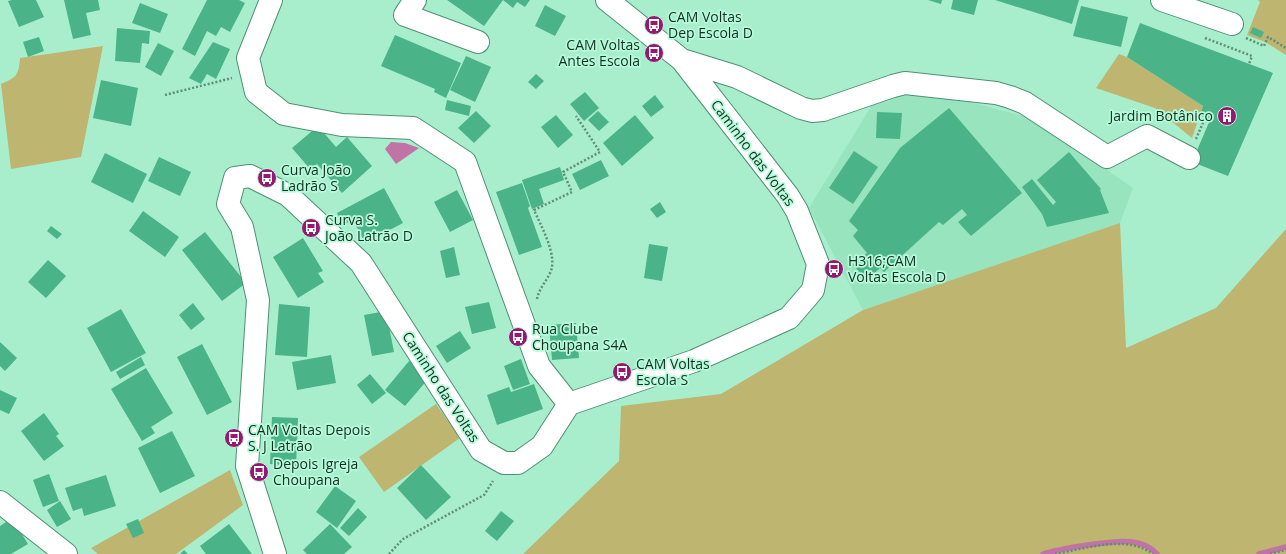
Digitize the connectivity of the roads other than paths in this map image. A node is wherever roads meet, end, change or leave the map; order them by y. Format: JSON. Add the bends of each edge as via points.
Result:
{"nodes":[{"id":1,"x":271,"y":0,"type":"edge"},
{"id":2,"x":415,"y":0,"type":"edge"},
{"id":3,"x":607,"y":0,"type":"edge"},
{"id":4,"x":1162,"y":0,"type":"edge"},
{"id":5,"x":1232,"y":24,"type":"dead end"},
{"id":6,"x":478,"y":42,"type":"dead end"},
{"id":7,"x":682,"y":60,"type":"junction"},
{"id":8,"x":1189,"y":158,"type":"dead end"},
{"id":9,"x":569,"y":404,"type":"junction"},
{"id":10,"x":0,"y":502,"type":"edge"},
{"id":11,"x":66,"y":554,"type":"edge"},
{"id":12,"x":275,"y":554,"type":"edge"}],
"edges":[{"from":1,"to":9,"type":"street","via":[[248,58],[256,92],[284,114],[342,125],[413,128],[465,162],[539,366]]},
{"from":2,"to":6,"type":"street","via":[[405,16]]},
{"from":3,"to":7,"type":"street","name":"Caminho das Voltas"},
{"from":4,"to":5,"type":"street"},
{"from":7,"to":8,"type":"street","via":[[737,77],[812,111],[823,110],[905,83],[996,93],[1025,103],[1107,157],[1147,136]]},
{"from":7,"to":9,"type":"street","name":"Caminho das Voltas","via":[[797,211],[818,264],[813,290],[789,318],[694,361]]},
{"from":9,"to":12,"type":"street","name":"Caminho das Voltas","via":[[542,446],[518,463],[504,463],[481,450],[362,263],[288,195],[250,176],[235,178],[228,204],[242,227],[258,300],[247,466]]},
{"from":10,"to":11,"type":"street"}]}
